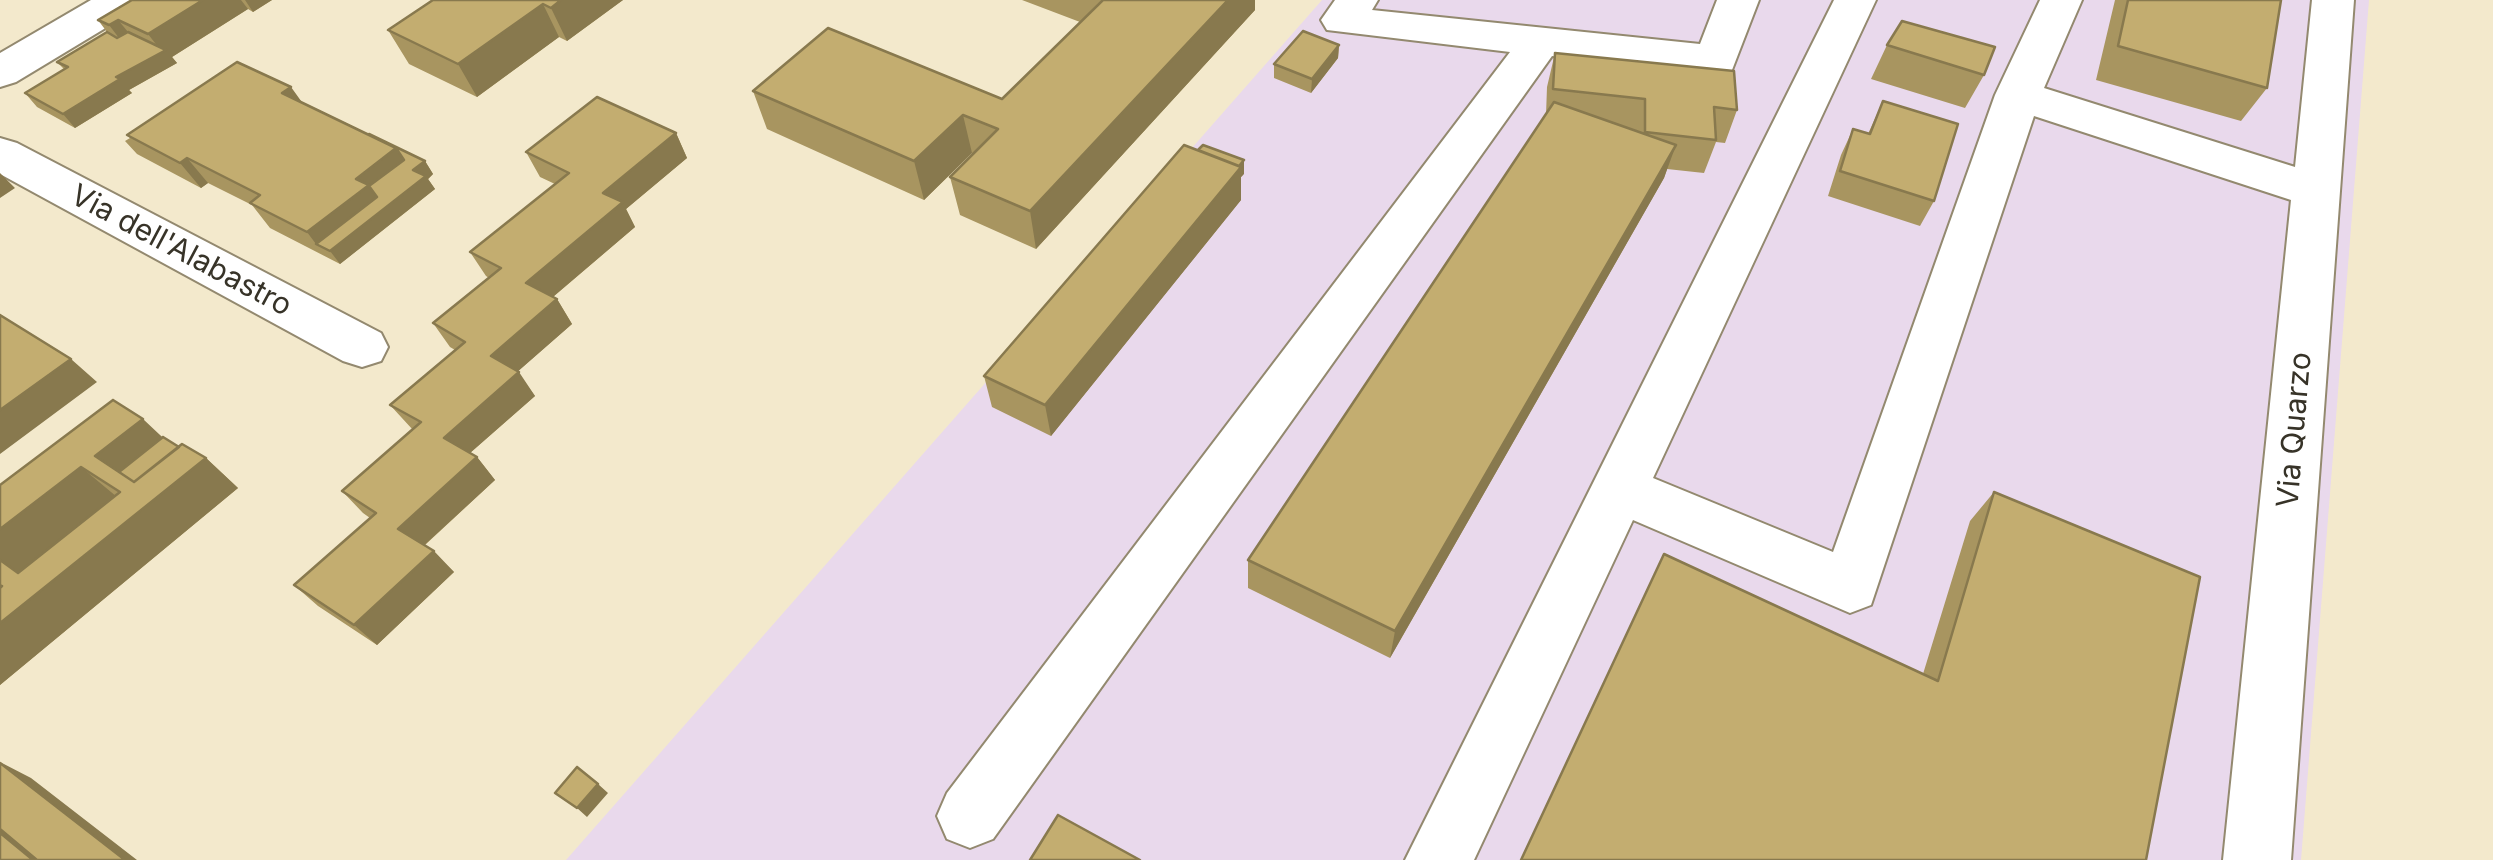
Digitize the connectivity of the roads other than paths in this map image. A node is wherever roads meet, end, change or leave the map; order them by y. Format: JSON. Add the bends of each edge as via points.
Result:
{"nodes":[{"id":1,"x":122,"y":0,"type":"edge"},
{"id":2,"x":1357,"y":0,"type":"edge"},
{"id":3,"x":1738,"y":0,"type":"edge"},
{"id":4,"x":1855,"y":0,"type":"edge"},
{"id":5,"x":2061,"y":0,"type":"edge"},
{"id":6,"x":2333,"y":0,"type":"edge"},
{"id":7,"x":1541,"y":41,"type":"junction"},
{"id":8,"x":0,"y":72,"type":"edge"},
{"id":9,"x":2018,"y":96,"type":"junction"},
{"id":10,"x":0,"y":154,"type":"edge"},
{"id":11,"x":2316,"y":191,"type":"junction"},
{"id":12,"x":362,"y":347,"type":"dead end"},
{"id":13,"x":1620,"y":488,"type":"junction"},
{"id":14,"x":970,"y":816,"type":"dead end"},
{"id":15,"x":1440,"y":860,"type":"edge"},
{"id":16,"x":2257,"y":860,"type":"edge"}],
"edges":[{"from":1,"to":8,"type":"street"},
{"from":2,"to":7,"type":"street","via":[[1342,20]]},
{"from":3,"to":7,"type":"street","via":[[1716,60]]},
{"from":4,"to":13,"type":"street"},
{"from":5,"to":9,"type":"street"},
{"from":6,"to":11,"type":"street","name":"Via Quarzo"},
{"from":7,"to":14,"type":"street"},
{"from":9,"to":11,"type":"street"},
{"from":9,"to":13,"type":"street","via":[[1850,587]]},
{"from":10,"to":12,"type":"street","name":"Via dell'Alabastro"},
{"from":11,"to":16,"type":"street","name":"Via Quarzo"},
{"from":13,"to":15,"type":"street"}]}
